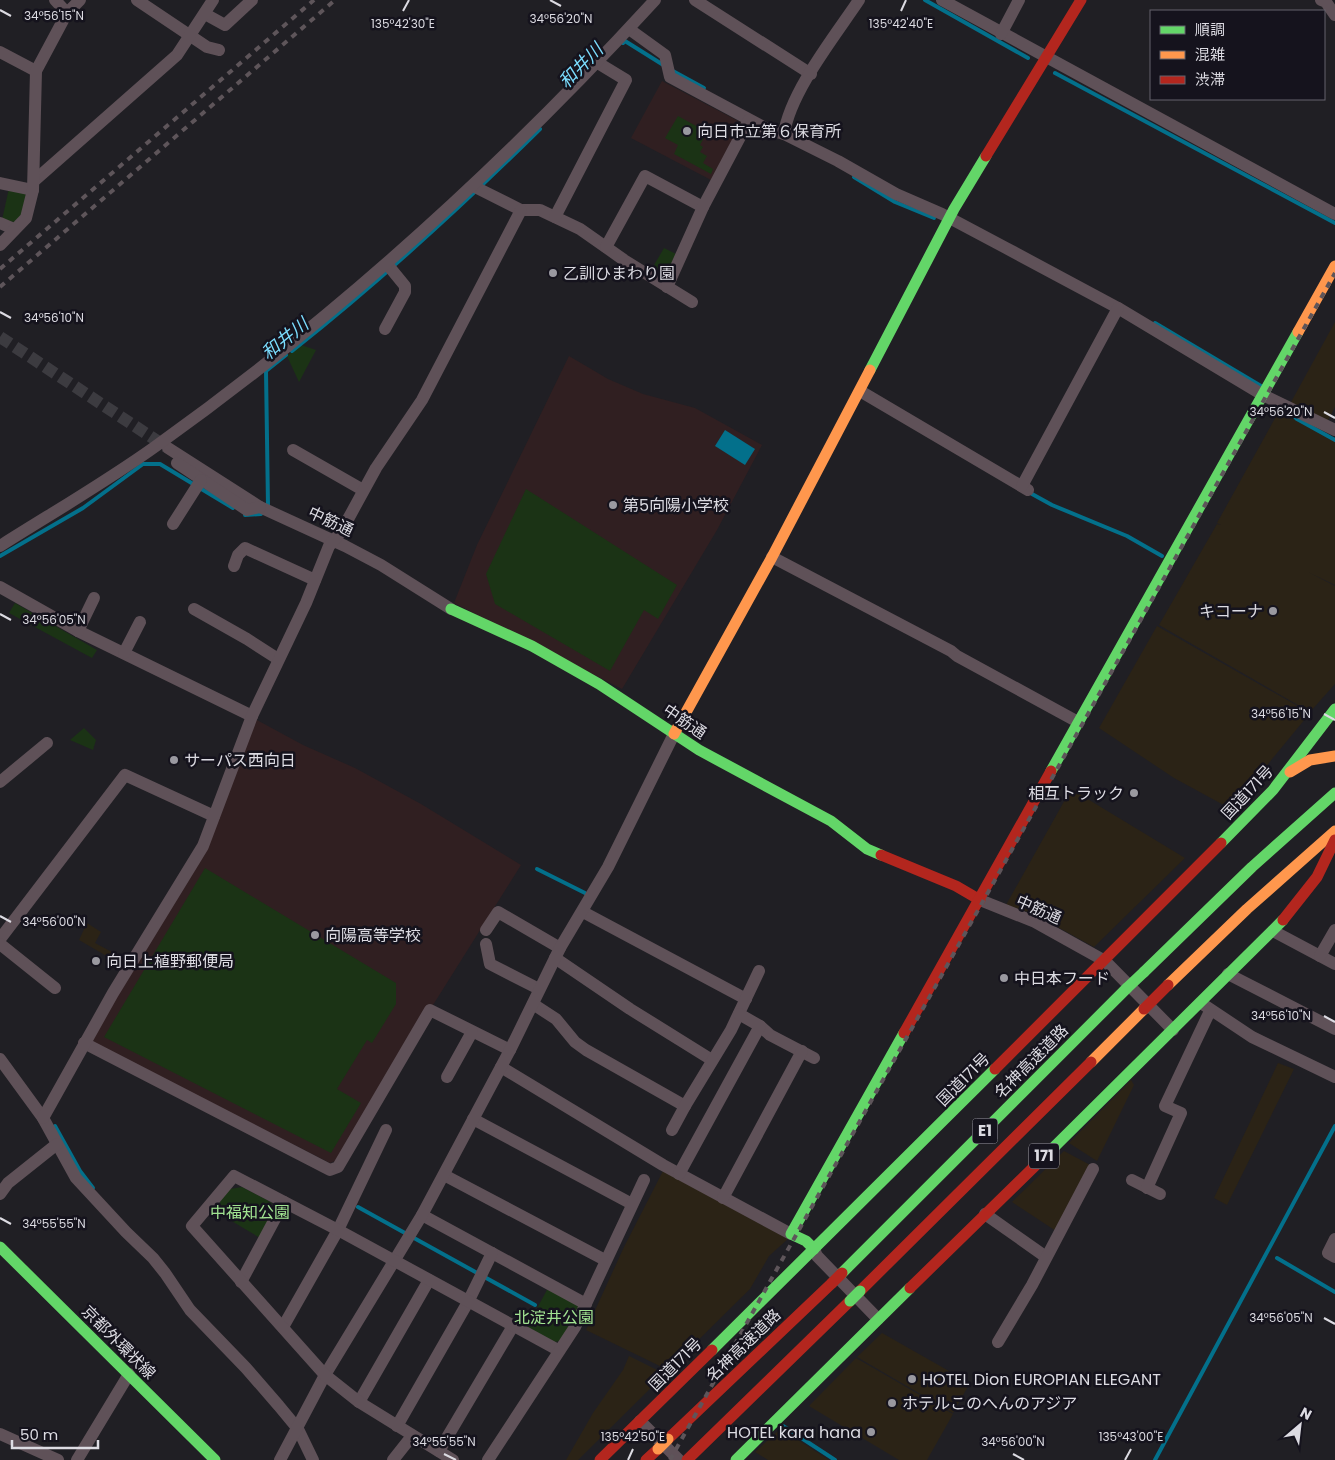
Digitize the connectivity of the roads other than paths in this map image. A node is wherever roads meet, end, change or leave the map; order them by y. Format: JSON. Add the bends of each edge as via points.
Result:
{"nodes":[{"id":1,"x":55,"y":0,"type":"edge"},
{"id":2,"x":80,"y":0,"type":"edge"},
{"id":3,"x":137,"y":0,"type":"edge"},
{"id":4,"x":213,"y":0,"type":"edge"},
{"id":5,"x":252,"y":0,"type":"edge"},
{"id":6,"x":655,"y":0,"type":"edge"},
{"id":7,"x":695,"y":0,"type":"edge"},
{"id":8,"x":859,"y":0,"type":"edge"},
{"id":9,"x":942,"y":0,"type":"edge"},
{"id":10,"x":1019,"y":0,"type":"edge"},
{"id":11,"x":1081,"y":0,"type":"edge"},
{"id":12,"x":1321,"y":0,"type":"edge"},
{"id":13,"x":151,"y":4,"type":"edge"},
{"id":14,"x":958,"y":4,"type":"edge"},
{"id":15,"x":67,"y":13,"type":"junction"},
{"id":16,"x":205,"y":14,"type":"junction"},
{"id":17,"x":1335,"y":15,"type":"edge"},
{"id":18,"x":629,"y":29,"type":"junction"},
{"id":19,"x":1001,"y":34,"type":"junction"},
{"id":20,"x":190,"y":36,"type":"junction"},
{"id":21,"x":219,"y":50,"type":"dead end"},
{"id":22,"x":0,"y":52,"type":"edge"},
{"id":23,"x":1047,"y":59,"type":"junction"},
{"id":24,"x":598,"y":62,"type":"junction"},
{"id":25,"x":36,"y":71,"type":"junction"},
{"id":26,"x":811,"y":74,"type":"junction"},
{"id":27,"x":749,"y":120,"type":"junction"},
{"id":28,"x":779,"y":133,"type":"junction"},
{"id":29,"x":0,"y":183,"type":"edge"},
{"id":30,"x":34,"y":185,"type":"junction"},
{"id":31,"x":473,"y":186,"type":"junction"},
{"id":32,"x":703,"y":207,"type":"junction"},
{"id":33,"x":521,"y":210,"type":"junction"},
{"id":34,"x":1335,"y":214,"type":"edge"},
{"id":35,"x":555,"y":217,"type":"junction"},
{"id":36,"x":949,"y":219,"type":"junction"},
{"id":37,"x":0,"y":223,"type":"edge"},
{"id":38,"x":14,"y":229,"type":"junction"},
{"id":39,"x":0,"y":238,"type":"edge"},
{"id":40,"x":0,"y":245,"type":"edge"},
{"id":41,"x":606,"y":247,"type":"junction"},
{"id":42,"x":387,"y":264,"type":"junction"},
{"id":43,"x":1335,"y":266,"type":"edge"},
{"id":44,"x":666,"y":287,"type":"junction"},
{"id":45,"x":692,"y":302,"type":"dead end"},
{"id":46,"x":1118,"y":308,"type":"junction"},
{"id":47,"x":385,"y":329,"type":"dead end"},
{"id":48,"x":1265,"y":390,"type":"junction"},
{"id":49,"x":860,"y":391,"type":"junction"},
{"id":50,"x":1335,"y":430,"type":"edge"},
{"id":51,"x":155,"y":448,"type":"junction"},
{"id":52,"x":168,"y":448,"type":"tunnel mouth"},
{"id":53,"x":293,"y":450,"type":"dead end"},
{"id":54,"x":201,"y":480,"type":"junction"},
{"id":55,"x":363,"y":490,"type":"junction"},
{"id":56,"x":264,"y":509,"type":"junction"},
{"id":57,"x":173,"y":524,"type":"dead end"},
{"id":58,"x":335,"y":541,"type":"junction"},
{"id":59,"x":0,"y":546,"type":"edge"},
{"id":60,"x":772,"y":557,"type":"junction"},
{"id":61,"x":234,"y":566,"type":"dead end"},
{"id":62,"x":315,"y":580,"type":"junction"},
{"id":63,"x":0,"y":587,"type":"edge"},
{"id":64,"x":94,"y":598,"type":"dead end"},
{"id":65,"x":194,"y":609,"type":"dead end"},
{"id":66,"x":451,"y":609,"type":"joint"},
{"id":67,"x":140,"y":622,"type":"dead end"},
{"id":68,"x":78,"y":631,"type":"junction"},
{"id":69,"x":124,"y":653,"type":"junction"},
{"id":70,"x":278,"y":659,"type":"junction"},
{"id":71,"x":1335,"y":709,"type":"edge"},
{"id":72,"x":252,"y":716,"type":"junction"},
{"id":73,"x":1078,"y":722,"type":"junction"},
{"id":74,"x":674,"y":734,"type":"junction"},
{"id":75,"x":47,"y":743,"type":"dead end"},
{"id":76,"x":1335,"y":756,"type":"edge"},
{"id":77,"x":1285,"y":776,"type":"junction"},
{"id":78,"x":0,"y":782,"type":"edge"},
{"id":79,"x":1335,"y":793,"type":"edge"},
{"id":80,"x":214,"y":816,"type":"junction"},
{"id":81,"x":1335,"y":831,"type":"edge"},
{"id":82,"x":1335,"y":840,"type":"edge"},
{"id":83,"x":1332,"y":860,"type":"edge"},
{"id":84,"x":980,"y":900,"type":"junction"},
{"id":85,"x":583,"y":912,"type":"junction"},
{"id":86,"x":486,"y":930,"type":"dead end"},
{"id":87,"x":1335,"y":930,"type":"edge"},
{"id":88,"x":1273,"y":931,"type":"junction"},
{"id":89,"x":0,"y":939,"type":"edge"},
{"id":90,"x":0,"y":944,"type":"edge"},
{"id":91,"x":486,"y":944,"type":"dead end"},
{"id":92,"x":558,"y":953,"type":"junction"},
{"id":93,"x":1320,"y":956,"type":"junction"},
{"id":94,"x":1105,"y":961,"type":"junction"},
{"id":95,"x":1335,"y":964,"type":"edge"},
{"id":96,"x":759,"y":971,"type":"dead end"},
{"id":97,"x":1228,"y":974,"type":"junction"},
{"id":98,"x":55,"y":988,"type":"dead end"},
{"id":99,"x":539,"y":989,"type":"junction"},
{"id":100,"x":746,"y":999,"type":"junction"},
{"id":101,"x":533,"y":1004,"type":"junction"},
{"id":102,"x":1205,"y":1006,"type":"junction"},
{"id":103,"x":739,"y":1014,"type":"junction"},
{"id":104,"x":760,"y":1026,"type":"junction"},
{"id":105,"x":1335,"y":1029,"type":"edge"},
{"id":106,"x":1173,"y":1030,"type":"junction"},
{"id":107,"x":472,"y":1032,"type":"junction"},
{"id":108,"x":84,"y":1043,"type":"junction"},
{"id":109,"x":510,"y":1050,"type":"junction"},
{"id":110,"x":802,"y":1051,"type":"junction"},
{"id":111,"x":814,"y":1058,"type":"dead end"},
{"id":112,"x":0,"y":1059,"type":"edge"},
{"id":113,"x":712,"y":1060,"type":"junction"},
{"id":114,"x":501,"y":1067,"type":"junction"},
{"id":115,"x":1335,"y":1076,"type":"edge"},
{"id":116,"x":447,"y":1077,"type":"dead end"},
{"id":117,"x":685,"y":1106,"type":"junction"},
{"id":118,"x":43,"y":1118,"type":"junction"},
{"id":119,"x":473,"y":1119,"type":"junction"},
{"id":120,"x":386,"y":1130,"type":"dead end"},
{"id":121,"x":672,"y":1130,"type":"dead end"},
{"id":122,"x":57,"y":1144,"type":"junction"},
{"id":123,"x":1093,"y":1169,"type":"dead end"},
{"id":124,"x":679,"y":1174,"type":"junction"},
{"id":125,"x":444,"y":1175,"type":"junction"},
{"id":126,"x":644,"y":1180,"type":"dead end"},
{"id":127,"x":1132,"y":1180,"type":"dead end"},
{"id":128,"x":1147,"y":1188,"type":"junction"},
{"id":129,"x":0,"y":1194,"type":"edge"},
{"id":130,"x":1160,"y":1194,"type":"dead end"},
{"id":131,"x":723,"y":1198,"type":"junction"},
{"id":132,"x":284,"y":1202,"type":"junction"},
{"id":133,"x":632,"y":1204,"type":"junction"},
{"id":134,"x":984,"y":1214,"type":"junction"},
{"id":135,"x":422,"y":1215,"type":"junction"},
{"id":136,"x":338,"y":1230,"type":"junction"},
{"id":137,"x":791,"y":1234,"type":"junction"},
{"id":138,"x":1335,"y":1239,"type":"edge"},
{"id":139,"x":0,"y":1247,"type":"edge"},
{"id":140,"x":814,"y":1249,"type":"junction"},
{"id":141,"x":492,"y":1253,"type":"junction"},
{"id":142,"x":1046,"y":1257,"type":"junction"},
{"id":143,"x":1335,"y":1257,"type":"edge"},
{"id":144,"x":606,"y":1260,"type":"junction"},
{"id":145,"x":394,"y":1261,"type":"junction"},
{"id":146,"x":429,"y":1280,"type":"junction"},
{"id":147,"x":241,"y":1282,"type":"junction"},
{"id":148,"x":468,"y":1302,"type":"junction"},
{"id":149,"x":586,"y":1304,"type":"junction"},
{"id":150,"x":878,"y":1319,"type":"junction"},
{"id":151,"x":513,"y":1326,"type":"junction"},
{"id":152,"x":282,"y":1327,"type":"junction"},
{"id":153,"x":998,"y":1342,"type":"dead end"},
{"id":154,"x":558,"y":1350,"type":"junction"},
{"id":155,"x":129,"y":1374,"type":"junction"},
{"id":156,"x":325,"y":1375,"type":"junction"},
{"id":157,"x":359,"y":1402,"type":"junction"},
{"id":158,"x":640,"y":1421,"type":"junction"},
{"id":159,"x":397,"y":1426,"type":"junction"},
{"id":160,"x":298,"y":1429,"type":"junction"},
{"id":161,"x":0,"y":1434,"type":"edge"},
{"id":162,"x":412,"y":1436,"type":"junction"},
{"id":163,"x":439,"y":1451,"type":"junction"},
{"id":164,"x":34,"y":1455,"type":"edge"},
{"id":165,"x":58,"y":1460,"type":"edge"},
{"id":166,"x":77,"y":1460,"type":"edge"},
{"id":167,"x":215,"y":1460,"type":"edge"},
{"id":168,"x":280,"y":1460,"type":"edge"},
{"id":169,"x":313,"y":1460,"type":"edge"},
{"id":170,"x":393,"y":1460,"type":"edge"},
{"id":171,"x":453,"y":1460,"type":"edge"},
{"id":172,"x":488,"y":1460,"type":"edge"},
{"id":173,"x":600,"y":1460,"type":"edge"},
{"id":174,"x":646,"y":1460,"type":"edge"},
{"id":175,"x":678,"y":1460,"type":"edge"},
{"id":176,"x":687,"y":1460,"type":"edge"},
{"id":177,"x":736,"y":1460,"type":"edge"}],
"edges":[{"from":1,"to":15,"type":"street"},
{"from":2,"to":15,"type":"street"},
{"from":3,"to":13,"type":"street"},
{"from":4,"to":16,"type":"street"},
{"from":5,"to":16,"type":"street","via":[[225,24]]},
{"from":6,"to":18,"type":"street"},
{"from":7,"to":26,"type":"street"},
{"from":8,"to":26,"type":"street"},
{"from":9,"to":14,"type":"street"},
{"from":10,"to":19,"type":"street"},
{"from":11,"to":23,"type":"main road"},
{"from":12,"to":17,"type":"street"},
{"from":13,"to":20,"type":"street"},
{"from":14,"to":19,"type":"street"},
{"from":15,"to":25,"type":"street"},
{"from":16,"to":20,"type":"street"},
{"from":18,"to":24,"type":"street"},
{"from":18,"to":27,"type":"street","via":[[665,55],[670,77]]},
{"from":19,"to":23,"type":"street"},
{"from":20,"to":21,"type":"street","via":[[207,47]]},
{"from":20,"to":30,"type":"street","via":[[177,55]]},
{"from":22,"to":25,"type":"street"},
{"from":23,"to":34,"type":"street"},
{"from":23,"to":36,"type":"main road"},
{"from":24,"to":31,"type":"street"},
{"from":24,"to":35,"type":"street","via":[[626,80]]},
{"from":25,"to":30,"type":"street"},
{"from":26,"to":28,"type":"street"},
{"from":27,"to":28,"type":"street"},
{"from":27,"to":32,"type":"street"},
{"from":28,"to":36,"type":"street"},
{"from":29,"to":30,"type":"street"},
{"from":30,"to":38,"type":"street","via":[[26,218]]},
{"from":31,"to":33,"type":"street"},
{"from":31,"to":42,"type":"street"},
{"from":32,"to":41,"type":"street","via":[[645,176]]},
{"from":32,"to":44,"type":"street"},
{"from":33,"to":35,"type":"street","via":[[540,210]]},
{"from":33,"to":55,"type":"street","via":[[422,400]]},
{"from":35,"to":41,"type":"street"},
{"from":36,"to":46,"type":"street"},
{"from":36,"to":49,"type":"main road"},
{"from":37,"to":38,"type":"street"},
{"from":38,"to":39,"type":"street"},
{"from":38,"to":40,"type":"street"},
{"from":41,"to":44,"type":"street"},
{"from":42,"to":47,"type":"street","via":[[405,286],[405,292]]},
{"from":42,"to":51,"type":"street","via":[[303,336]]},
{"from":43,"to":48,"type":"main road"},
{"from":44,"to":45,"type":"street"},
{"from":46,"to":48,"type":"street"},
{"from":46,"to":49,"type":"street","via":[[1025,488]]},
{"from":48,"to":50,"type":"street","via":[[1291,409]]},
{"from":48,"to":73,"type":"main road"},
{"from":49,"to":60,"type":"main road"},
{"from":51,"to":54,"type":"street"},
{"from":51,"to":59,"type":"street"},
{"from":52,"to":56,"type":"street","name":"中筋通"},
{"from":53,"to":55,"type":"street"},
{"from":54,"to":56,"type":"street","via":[[247,510]]},
{"from":54,"to":57,"type":"street"},
{"from":55,"to":58,"type":"street"},
{"from":56,"to":58,"type":"street","name":"中筋通"},
{"from":58,"to":62,"type":"street","via":[[329,546]]},
{"from":58,"to":66,"type":"street","name":"中筋通","via":[[381,565]]},
{"from":60,"to":73,"type":"street"},
{"from":60,"to":74,"type":"main road"},
{"from":61,"to":62,"type":"street","via":[[245,548]]},
{"from":62,"to":70,"type":"street"},
{"from":63,"to":68,"type":"street"},
{"from":64,"to":68,"type":"street"},
{"from":65,"to":70,"type":"street"},
{"from":66,"to":74,"type":"main road","name":"中筋通","via":[[532,646],[636,706]]},
{"from":67,"to":69,"type":"street"},
{"from":68,"to":69,"type":"street"},
{"from":69,"to":72,"type":"street"},
{"from":70,"to":72,"type":"street"},
{"from":71,"to":77,"type":"main road","name":"国道171号"},
{"from":72,"to":80,"type":"street"},
{"from":73,"to":84,"type":"main road"},
{"from":74,"to":84,"type":"main road","name":"中筋通","via":[[831,821],[867,849],[956,886]]},
{"from":74,"to":85,"type":"street"},
{"from":75,"to":78,"type":"street"},
{"from":76,"to":77,"type":"main road","via":[[1310,760]]},
{"from":77,"to":94,"type":"main road","name":"国道171号"},
{"from":79,"to":174,"type":"main road","name":"名神高速道路","number":"E1","bridge":true,"via":[[1252,867],[1127,988],[842,1273]]},
{"from":80,"to":89,"type":"street","via":[[125,775]]},
{"from":80,"to":108,"type":"street","via":[[203,846]]},
{"from":81,"to":176,"type":"main road","number":"E1","bridge":true,"via":[[1144,1008]]},
{"from":82,"to":83,"type":"main road","number":"171"},
{"from":83,"to":88,"type":"main road","number":"171"},
{"from":84,"to":94,"type":"street","name":"中筋通","via":[[1035,922]]},
{"from":84,"to":137,"type":"main road"},
{"from":85,"to":92,"type":"street"},
{"from":85,"to":100,"type":"street"},
{"from":86,"to":92,"type":"street","via":[[498,912]]},
{"from":87,"to":93,"type":"street"},
{"from":88,"to":93,"type":"street"},
{"from":88,"to":97,"type":"main road","number":"171"},
{"from":90,"to":98,"type":"street"},
{"from":91,"to":99,"type":"street","via":[[490,964]]},
{"from":92,"to":99,"type":"street"},
{"from":92,"to":113,"type":"street","via":[[630,1009]]},
{"from":93,"to":95,"type":"street"},
{"from":94,"to":106,"type":"street","name":"中筋通"},
{"from":94,"to":140,"type":"main road","name":"国道171号"},
{"from":96,"to":100,"type":"street"},
{"from":97,"to":102,"type":"main road","number":"171"},
{"from":97,"to":105,"type":"street"},
{"from":99,"to":101,"type":"street"},
{"from":100,"to":103,"type":"street"},
{"from":101,"to":109,"type":"street"},
{"from":101,"to":117,"type":"street","via":[[556,1019],[586,1050]]},
{"from":102,"to":106,"type":"main road","number":"171"},
{"from":102,"to":115,"type":"street","via":[[1252,1037]]},
{"from":102,"to":128,"type":"street","via":[[1165,1106],[1181,1113]]},
{"from":103,"to":104,"type":"street"},
{"from":103,"to":113,"type":"street"},
{"from":104,"to":110,"type":"street","via":[[770,1035]]},
{"from":104,"to":124,"type":"street"},
{"from":106,"to":134,"type":"main road","number":"171"},
{"from":107,"to":108,"type":"street","via":[[430,1010],[338,1167],[330,1170]]},
{"from":107,"to":109,"type":"street"},
{"from":107,"to":116,"type":"street"},
{"from":108,"to":118,"type":"street"},
{"from":109,"to":114,"type":"street"},
{"from":110,"to":111,"type":"street"},
{"from":110,"to":131,"type":"street"},
{"from":112,"to":118,"type":"street"},
{"from":113,"to":117,"type":"street"},
{"from":114,"to":119,"type":"street"},
{"from":114,"to":124,"type":"street"},
{"from":117,"to":121,"type":"street"},
{"from":118,"to":122,"type":"street"},
{"from":119,"to":125,"type":"street"},
{"from":119,"to":133,"type":"street"},
{"from":120,"to":136,"type":"street"},
{"from":122,"to":129,"type":"street","via":[[8,1183]]},
{"from":122,"to":160,"type":"street","via":[[76,1178],[90,1195],[153,1258],[190,1310]]},
{"from":123,"to":142,"type":"street"},
{"from":124,"to":131,"type":"street"},
{"from":125,"to":135,"type":"street"},
{"from":125,"to":144,"type":"street"},
{"from":126,"to":133,"type":"street"},
{"from":127,"to":128,"type":"street"},
{"from":128,"to":130,"type":"street"},
{"from":131,"to":137,"type":"street"},
{"from":132,"to":136,"type":"street"},
{"from":132,"to":147,"type":"street"},
{"from":132,"to":147,"type":"street","via":[[234,1176],[192,1226]]},
{"from":133,"to":144,"type":"street"},
{"from":134,"to":142,"type":"street"},
{"from":134,"to":150,"type":"main road","number":"171"},
{"from":135,"to":141,"type":"street"},
{"from":135,"to":145,"type":"street"},
{"from":136,"to":145,"type":"street"},
{"from":136,"to":152,"type":"street"},
{"from":137,"to":140,"type":"main road"},
{"from":138,"to":143,"type":"street","via":[[1328,1253]]},
{"from":139,"to":155,"type":"main road","name":"京都外環状線"},
{"from":140,"to":150,"type":"street","via":[[817,1256]]},
{"from":140,"to":158,"type":"main road","name":"国道171号"},
{"from":141,"to":148,"type":"street"},
{"from":141,"to":149,"type":"street"},
{"from":142,"to":153,"type":"street"},
{"from":144,"to":149,"type":"street"},
{"from":145,"to":146,"type":"street"},
{"from":145,"to":156,"type":"street"},
{"from":146,"to":148,"type":"street"},
{"from":146,"to":157,"type":"street"},
{"from":147,"to":152,"type":"street"},
{"from":148,"to":151,"type":"street"},
{"from":148,"to":159,"type":"street"},
{"from":149,"to":154,"type":"street","via":[[575,1328]]},
{"from":150,"to":177,"type":"main road","number":"171"},
{"from":151,"to":154,"type":"street"},
{"from":151,"to":163,"type":"street"},
{"from":152,"to":156,"type":"street"},
{"from":154,"to":172,"type":"street"},
{"from":155,"to":166,"type":"street"},
{"from":155,"to":167,"type":"main road","name":"京都外環状線"},
{"from":156,"to":157,"type":"street"},
{"from":156,"to":160,"type":"street"},
{"from":157,"to":159,"type":"street"},
{"from":158,"to":173,"type":"main road","name":"国道171号"},
{"from":158,"to":175,"type":"street"},
{"from":159,"to":162,"type":"street"},
{"from":160,"to":168,"type":"street"},
{"from":160,"to":169,"type":"street"},
{"from":161,"to":164,"type":"street"},
{"from":162,"to":163,"type":"street"},
{"from":162,"to":170,"type":"street"},
{"from":163,"to":171,"type":"street"},
{"from":164,"to":165,"type":"street"}]}
